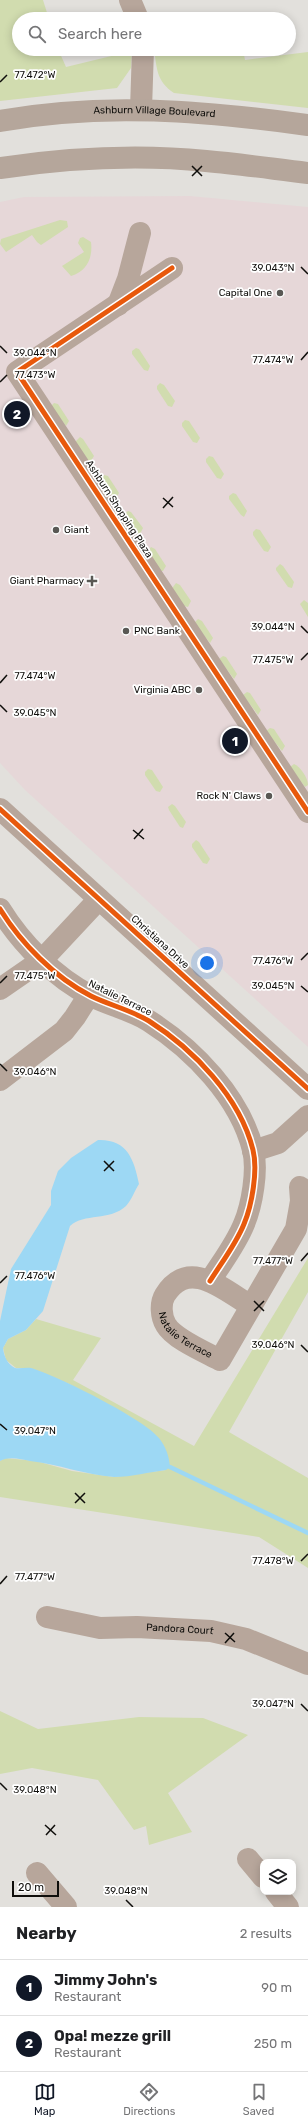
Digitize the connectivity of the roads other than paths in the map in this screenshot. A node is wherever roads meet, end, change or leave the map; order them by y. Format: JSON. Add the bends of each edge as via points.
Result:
{"nodes":[{"id":1,"x":130,"y":0,"type":"edge"},
{"id":2,"x":135,"y":12,"type":"edge"},
{"id":3,"x":143,"y":56,"type":"edge"},
{"id":4,"x":141,"y":109,"type":"junction"},
{"id":5,"x":0,"y":121,"type":"edge"},
{"id":6,"x":308,"y":125,"type":"edge"},
{"id":7,"x":0,"y":168,"type":"edge"},
{"id":8,"x":308,"y":173,"type":"edge"},
{"id":9,"x":140,"y":233,"type":"dead end"},
{"id":10,"x":172,"y":268,"type":"dead end"},
{"id":11,"x":118,"y":305,"type":"junction"},
{"id":12,"x":0,"y":809,"type":"edge"},
{"id":13,"x":308,"y":812,"type":"edge"},
{"id":14,"x":99,"y":900,"type":"junction"},
{"id":15,"x":0,"y":909,"type":"edge"},
{"id":16,"x":42,"y":960,"type":"junction"},
{"id":17,"x":0,"y":988,"type":"edge"},
{"id":18,"x":89,"y":995,"type":"junction"},
{"id":19,"x":0,"y":1080,"type":"edge"},
{"id":20,"x":308,"y":1089,"type":"edge"},
{"id":21,"x":308,"y":1116,"type":"edge"},
{"id":22,"x":253,"y":1150,"type":"junction"},
{"id":23,"x":300,"y":1187,"type":"dead end"},
{"id":24,"x":210,"y":1281,"type":"junction"},
{"id":25,"x":251,"y":1306,"type":"junction"},
{"id":26,"x":47,"y":1617,"type":"dead end"},
{"id":27,"x":308,"y":1664,"type":"edge"},
{"id":28,"x":248,"y":1859,"type":"dead end"},
{"id":29,"x":37,"y":1873,"type":"dead end"},
{"id":30,"x":260,"y":1873,"type":"edge"},
{"id":31,"x":278,"y":1895,"type":"edge"},
{"id":32,"x":66,"y":1907,"type":"edge"},
{"id":33,"x":288,"y":1907,"type":"edge"}],
"edges":[{"from":1,"to":2,"type":"street"},
{"from":3,"to":4,"type":"street"},
{"from":4,"to":5,"type":"main road","name":"Ashburn Village Boulevard","via":[[62,112]]},
{"from":4,"to":6,"type":"main road","name":"Ashburn Village Boulevard"},
{"from":7,"to":8,"type":"main road","via":[[85,158],[143,158],[204,161]]},
{"from":9,"to":11,"type":"street"},
{"from":10,"to":11,"type":"street","name":"Ashburn Shopping Plaza"},
{"from":11,"to":13,"type":"street","name":"Ashburn Shopping Plaza","via":[[17,372]]},
{"from":12,"to":14,"type":"street","name":"Christiana Drive"},
{"from":14,"to":16,"type":"street"},
{"from":14,"to":20,"type":"street","name":"Christiana Drive"},
{"from":15,"to":16,"type":"street","name":"Natalie Terrace"},
{"from":16,"to":17,"type":"street"},
{"from":16,"to":18,"type":"street","name":"Natalie Terrace"},
{"from":18,"to":19,"type":"street","via":[[64,1031]]},
{"from":18,"to":22,"type":"street","name":"Natalie Terrace","via":[[148,1020],[203,1065],[222,1086],[237,1111]]},
{"from":21,"to":22,"type":"street","via":[[278,1143]]},
{"from":22,"to":24,"type":"street","name":"Natalie Terrace","via":[[252,1195],[245,1223]]},
{"from":23,"to":25,"type":"street","name":"Natalie Terrace","via":[[296,1229]]},
{"from":24,"to":25,"type":"street","name":"Natalie Terrace"},
{"from":24,"to":25,"type":"street","name":"Natalie Terrace","via":[[197,1276],[183,1278],[171,1285],[163,1297],[162,1312],[166,1325],[178,1336],[220,1360]]},
{"from":26,"to":27,"type":"street","name":"Pandora Court","via":[[100,1628],[211,1631],[246,1639]]},
{"from":28,"to":30,"type":"street"},
{"from":29,"to":32,"type":"street"},
{"from":31,"to":33,"type":"street"}]}
